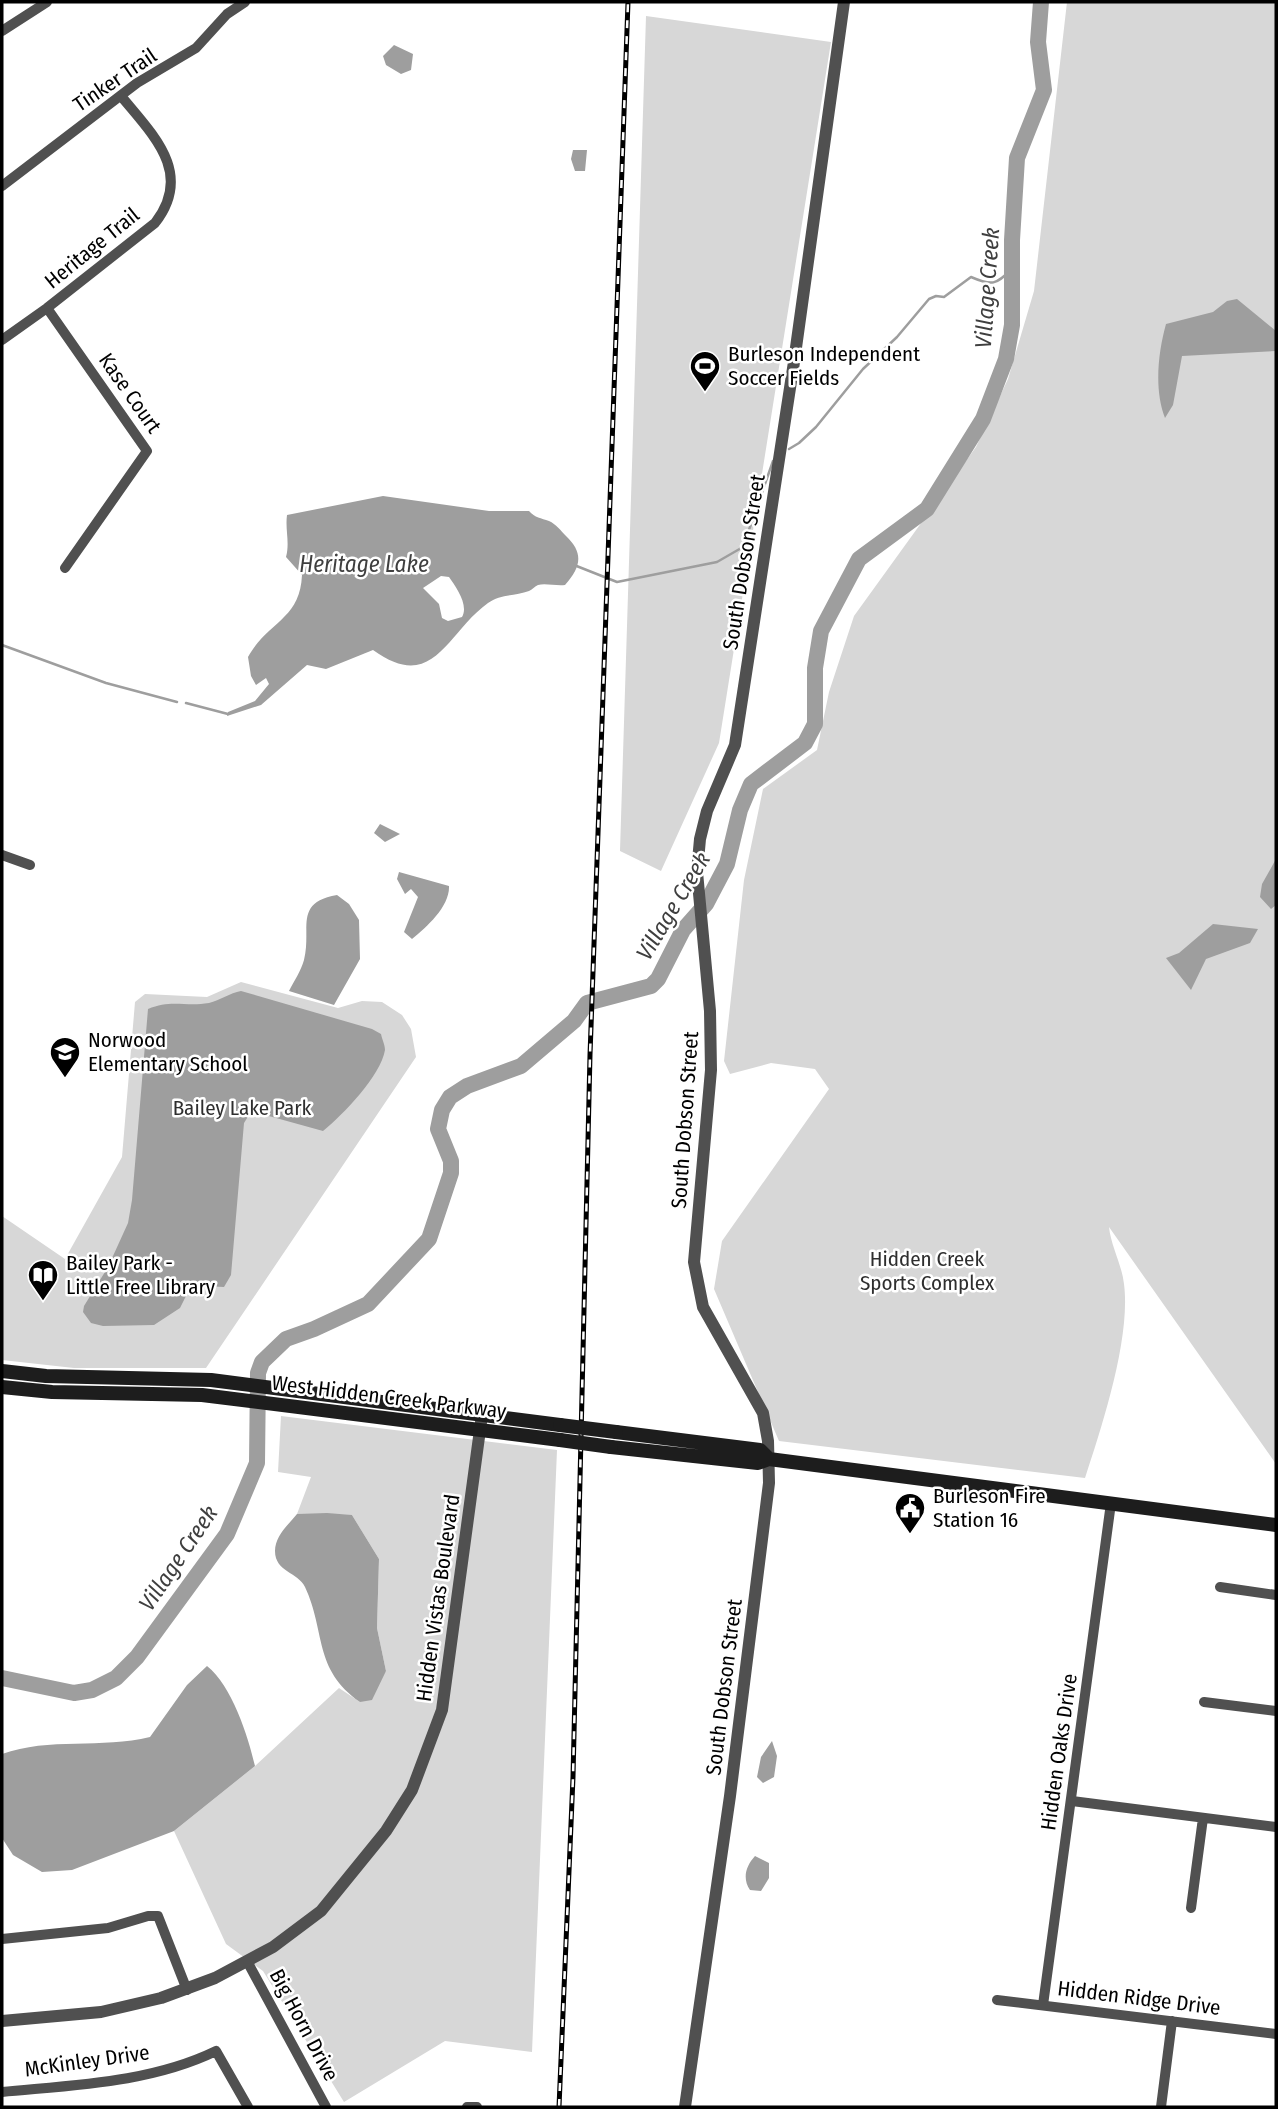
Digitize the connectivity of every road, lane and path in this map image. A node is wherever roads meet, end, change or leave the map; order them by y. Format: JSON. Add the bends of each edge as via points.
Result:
{"nodes":[{"id":1,"x":47,"y":2,"type":"edge"},
{"id":2,"x":245,"y":2,"type":"edge"},
{"id":3,"x":844,"y":2,"type":"edge"},
{"id":4,"x":2,"y":31,"type":"edge"},
{"id":5,"x":121,"y":96,"type":"junction"},
{"id":6,"x":2,"y":186,"type":"edge"},
{"id":7,"x":47,"y":308,"type":"junction"},
{"id":8,"x":3,"y":337,"type":"edge"},
{"id":9,"x":65,"y":568,"type":"dead end"},
{"id":10,"x":2,"y":855,"type":"edge"},
{"id":11,"x":30,"y":864,"type":"dead end"},
{"id":12,"x":2,"y":1371,"type":"edge"},
{"id":13,"x":2,"y":1387,"type":"edge"},
{"id":14,"x":482,"y":1415,"type":"junction"},
{"id":15,"x":480,"y":1431,"type":"junction"},
{"id":16,"x":560,"y":1433,"type":"junction"},
{"id":17,"x":769,"y":1459,"type":"junction"},
{"id":18,"x":1111,"y":1503,"type":"junction"},
{"id":19,"x":1276,"y":1525,"type":"edge"},
{"id":20,"x":1220,"y":1587,"type":"dead end"},
{"id":21,"x":1276,"y":1595,"type":"edge"},
{"id":22,"x":1204,"y":1702,"type":"dead end"},
{"id":23,"x":1276,"y":1711,"type":"edge"},
{"id":24,"x":1072,"y":1801,"type":"junction"},
{"id":25,"x":1203,"y":1818,"type":"junction"},
{"id":26,"x":1276,"y":1827,"type":"edge"},
{"id":27,"x":1191,"y":1908,"type":"dead end"},
{"id":28,"x":2,"y":1939,"type":"edge"},
{"id":29,"x":247,"y":1961,"type":"junction"},
{"id":30,"x":187,"y":1990,"type":"junction"},
{"id":31,"x":997,"y":2000,"type":"dead end"},
{"id":32,"x":1043,"y":2005,"type":"junction"},
{"id":33,"x":2,"y":2021,"type":"edge"},
{"id":34,"x":1172,"y":2021,"type":"junction"},
{"id":35,"x":1276,"y":2035,"type":"edge"},
{"id":36,"x":2,"y":2092,"type":"edge"},
{"id":37,"x":248,"y":2107,"type":"edge"},
{"id":38,"x":326,"y":2107,"type":"edge"},
{"id":39,"x":467,"y":2107,"type":"edge"},
{"id":40,"x":477,"y":2107,"type":"edge"},
{"id":41,"x":685,"y":2107,"type":"edge"},
{"id":42,"x":1161,"y":2107,"type":"edge"}],
"edges":[{"from":1,"to":4,"type":"street"},
{"from":2,"to":5,"type":"street","name":"Tinker Trail","via":[[227,14],[196,48]]},
{"from":3,"to":17,"type":"street","name":"South Dobson Street","via":[[736,745],[700,839],[711,1070],[694,1262],[703,1307],[763,1413]]},
{"from":5,"to":6,"type":"street","name":"Tinker Trail"},
{"from":5,"to":7,"type":"street","name":"Heritage Trail","via":[[169,159],[166,209],[155,223]]},
{"from":7,"to":8,"type":"street","name":"Heritage Trail"},
{"from":7,"to":9,"type":"street","name":"Kase Court","via":[[147,451]]},
{"from":10,"to":11,"type":"street"},
{"from":12,"to":14,"type":"main road","name":"West Hidden Creek Parkway","via":[[46,1377],[211,1380]]},
{"from":13,"to":15,"type":"main road","name":"West Hidden Creek Parkway","via":[[202,1395]]},
{"from":14,"to":15,"type":"street","name":"Hidden Vistas Boulevard"},
{"from":14,"to":16,"type":"main road","name":"West Hidden Creek Parkway"},
{"from":15,"to":16,"type":"main road","name":"West Hidden Creek Parkway"},
{"from":15,"to":29,"type":"street","name":"Hidden Vistas Boulevard","via":[[448,1681],[412,1790],[386,1831],[321,1911]]},
{"from":16,"to":17,"type":"main road","name":"West Hidden Creek Parkway","bridge":true,"via":[[760,1450]]},
{"from":17,"to":18,"type":"main road","name":"West Hidden Creek Parkway"},
{"from":17,"to":41,"type":"street","name":"South Dobson Street","via":[[767,1511]]},
{"from":18,"to":19,"type":"main road","name":"West Hidden Creek Parkway"},
{"from":18,"to":24,"type":"street","name":"Hidden Oaks Drive"},
{"from":20,"to":21,"type":"street"},
{"from":22,"to":23,"type":"street"},
{"from":24,"to":25,"type":"street"},
{"from":24,"to":32,"type":"street","name":"Hidden Oaks Drive"},
{"from":25,"to":26,"type":"street"},
{"from":25,"to":27,"type":"street"},
{"from":28,"to":30,"type":"street","via":[[108,1928],[158,1916]]},
{"from":29,"to":30,"type":"street","name":"Hidden Vistas Boulevard"},
{"from":29,"to":38,"type":"street","name":"Big Horn Drive"},
{"from":30,"to":33,"type":"street","name":"Hidden Vistas Boulevard","via":[[101,2012]]},
{"from":31,"to":32,"type":"street","name":"Hidden Ridge Drive"},
{"from":32,"to":34,"type":"street","name":"Hidden Ridge Drive"},
{"from":34,"to":35,"type":"street","name":"Hidden Ridge Drive"},
{"from":34,"to":42,"type":"street"},
{"from":36,"to":37,"type":"street","name":"McKinley Drive","via":[[119,2080],[216,2051]]},
{"from":39,"to":40,"type":"street"}]}
